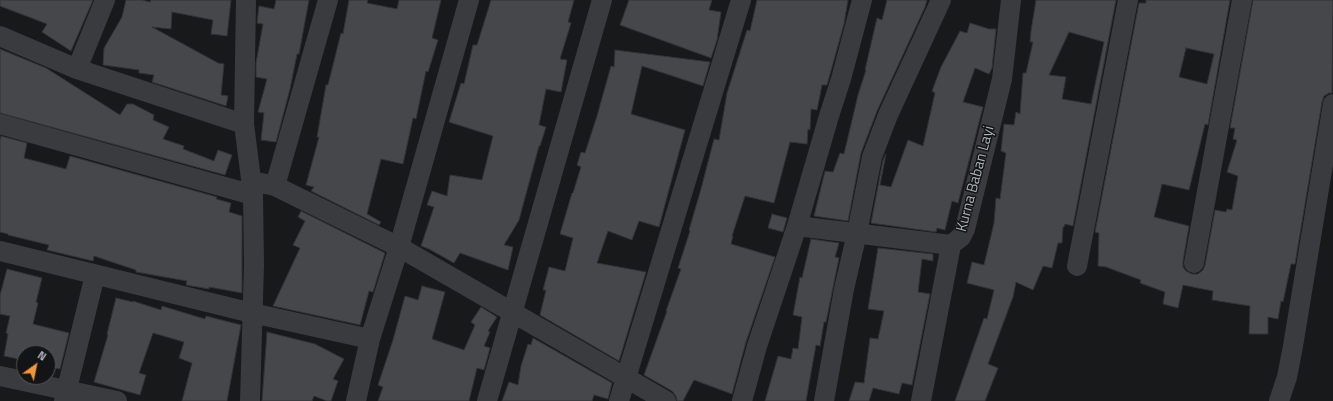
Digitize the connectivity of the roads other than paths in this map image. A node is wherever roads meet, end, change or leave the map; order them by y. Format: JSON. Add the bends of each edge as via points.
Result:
{"nodes":[{"id":1,"x":105,"y":0,"type":"edge"},
{"id":2,"x":246,"y":0,"type":"edge"},
{"id":3,"x":328,"y":0,"type":"edge"},
{"id":4,"x":470,"y":0,"type":"edge"},
{"id":5,"x":602,"y":0,"type":"edge"},
{"id":6,"x":741,"y":0,"type":"edge"},
{"id":7,"x":862,"y":0,"type":"edge"},
{"id":8,"x":941,"y":0,"type":"edge"},
{"id":9,"x":1011,"y":0,"type":"edge"},
{"id":10,"x":1128,"y":0,"type":"edge"},
{"id":11,"x":1242,"y":0,"type":"edge"},
{"id":12,"x":0,"y":36,"type":"edge"},
{"id":13,"x":77,"y":69,"type":"junction"},
{"id":14,"x":1333,"y":104,"type":"edge"},
{"id":15,"x":0,"y":124,"type":"edge"},
{"id":16,"x":244,"y":124,"type":"junction"},
{"id":17,"x":275,"y":186,"type":"junction"},
{"id":18,"x":252,"y":188,"type":"junction"},
{"id":19,"x":797,"y":226,"type":"junction"},
{"id":20,"x":857,"y":233,"type":"junction"},
{"id":21,"x":952,"y":245,"type":"junction"},
{"id":22,"x":399,"y":247,"type":"junction"},
{"id":23,"x":0,"y":251,"type":"edge"},
{"id":24,"x":1194,"y":263,"type":"dead end"},
{"id":25,"x":1077,"y":266,"type":"dead end"},
{"id":26,"x":95,"y":275,"type":"junction"},
{"id":27,"x":252,"y":313,"type":"junction"},
{"id":28,"x":513,"y":313,"type":"junction"},
{"id":29,"x":370,"y":339,"type":"junction"},
{"id":30,"x":0,"y":376,"type":"edge"},
{"id":31,"x":626,"y":377,"type":"junction"},
{"id":32,"x":65,"y":396,"type":"edge"},
{"id":33,"x":118,"y":401,"type":"edge"},
{"id":34,"x":250,"y":401,"type":"edge"},
{"id":35,"x":356,"y":401,"type":"edge"},
{"id":36,"x":487,"y":401,"type":"edge"},
{"id":37,"x":619,"y":401,"type":"edge"},
{"id":38,"x":666,"y":401,"type":"edge"},
{"id":39,"x":742,"y":401,"type":"edge"},
{"id":40,"x":824,"y":401,"type":"edge"},
{"id":41,"x":921,"y":401,"type":"edge"},
{"id":42,"x":1279,"y":401,"type":"edge"}],
"edges":[{"from":1,"to":13,"type":"street"},
{"from":2,"to":16,"type":"street"},
{"from":3,"to":17,"type":"street"},
{"from":4,"to":22,"type":"street"},
{"from":5,"to":28,"type":"street"},
{"from":6,"to":31,"type":"street"},
{"from":7,"to":19,"type":"street"},
{"from":8,"to":20,"type":"street","via":[[880,133],[872,157]]},
{"from":9,"to":21,"type":"street","name":"Kurna Baban Layi","via":[[1002,79],[965,229]]},
{"from":10,"to":25,"type":"street"},
{"from":11,"to":24,"type":"street"},
{"from":12,"to":13,"type":"street"},
{"from":13,"to":16,"type":"street"},
{"from":14,"to":42,"type":"street","via":[[1293,346]]},
{"from":15,"to":18,"type":"street"},
{"from":16,"to":18,"type":"street"},
{"from":17,"to":18,"type":"street"},
{"from":17,"to":22,"type":"street"},
{"from":18,"to":27,"type":"street"},
{"from":19,"to":20,"type":"street"},
{"from":19,"to":39,"type":"street","via":[[757,346]]},
{"from":20,"to":21,"type":"street"},
{"from":20,"to":40,"type":"street"},
{"from":21,"to":41,"type":"street","name":"Kurna Baban Layi"},
{"from":22,"to":28,"type":"street"},
{"from":22,"to":29,"type":"street"},
{"from":23,"to":26,"type":"street"},
{"from":26,"to":27,"type":"street"},
{"from":26,"to":32,"type":"street"},
{"from":27,"to":29,"type":"street"},
{"from":27,"to":34,"type":"street"},
{"from":28,"to":31,"type":"street"},
{"from":28,"to":36,"type":"street"},
{"from":29,"to":35,"type":"street"},
{"from":30,"to":32,"type":"street"},
{"from":31,"to":37,"type":"street"},
{"from":31,"to":38,"type":"street"},
{"from":32,"to":33,"type":"street"}]}
